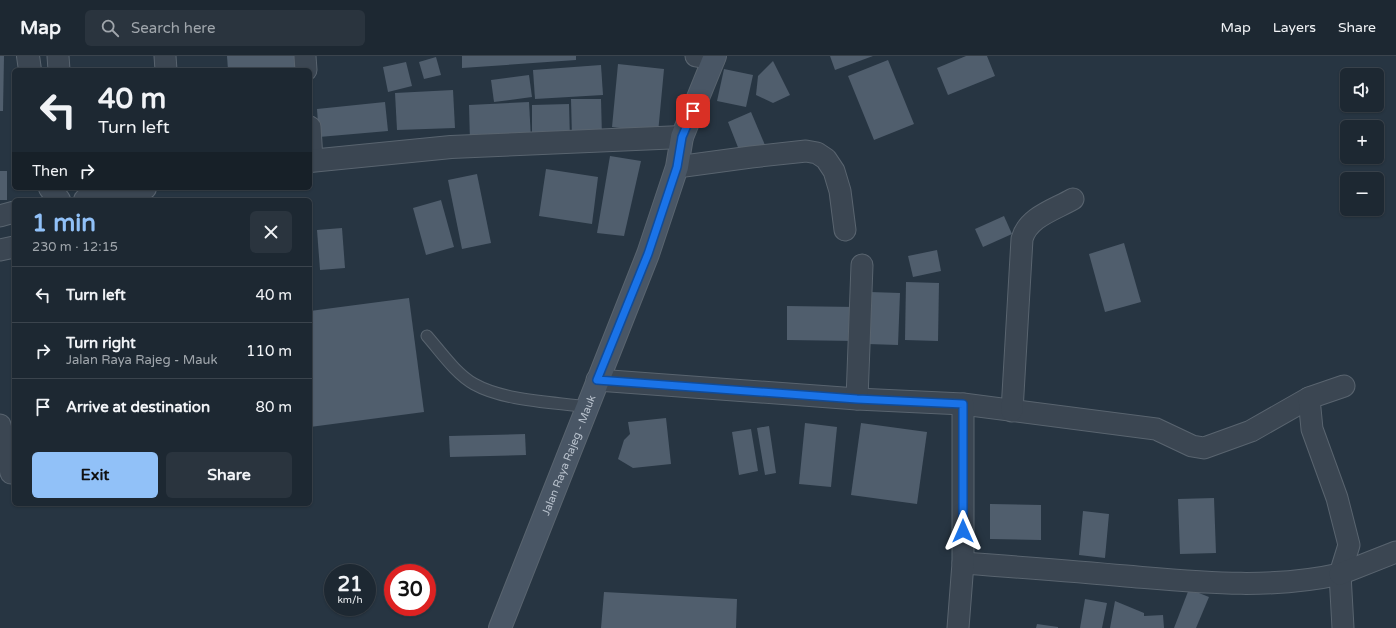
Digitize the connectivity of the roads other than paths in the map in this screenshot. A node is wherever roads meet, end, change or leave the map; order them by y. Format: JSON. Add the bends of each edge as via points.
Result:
{"nodes":[{"id":1,"x":28,"y":56,"type":"edge"},
{"id":2,"x":58,"y":56,"type":"edge"},
{"id":3,"x":165,"y":56,"type":"edge"},
{"id":4,"x":305,"y":56,"type":"edge"},
{"id":5,"x":708,"y":57,"type":"edge"},
{"id":6,"x":30,"y":68,"type":"edge"},
{"id":7,"x":59,"y":68,"type":"edge"},
{"id":8,"x":166,"y":68,"type":"edge"},
{"id":9,"x":306,"y":68,"type":"edge"},
{"id":10,"x":682,"y":137,"type":"junction"},
{"id":11,"x":312,"y":161,"type":"edge"},
{"id":12,"x":677,"y":167,"type":"junction"},
{"id":13,"x":135,"y":190,"type":"edge"},
{"id":14,"x":96,"y":198,"type":"edge"},
{"id":15,"x":1073,"y":199,"type":"dead end"},
{"id":16,"x":12,"y":213,"type":"edge"},
{"id":17,"x":0,"y":216,"type":"edge"},
{"id":18,"x":845,"y":230,"type":"dead end"},
{"id":19,"x":12,"y":247,"type":"edge"},
{"id":20,"x":0,"y":250,"type":"edge"},
{"id":21,"x":862,"y":265,"type":"dead end"},
{"id":22,"x":427,"y":336,"type":"dead end"},
{"id":23,"x":597,"y":380,"type":"junction"},
{"id":24,"x":1344,"y":386,"type":"dead end"},
{"id":25,"x":1309,"y":398,"type":"junction"},
{"id":26,"x":857,"y":399,"type":"junction"},
{"id":27,"x":963,"y":404,"type":"junction"},
{"id":28,"x":588,"y":407,"type":"junction"},
{"id":29,"x":1012,"y":411,"type":"junction"},
{"id":30,"x":0,"y":425,"type":"edge"},
{"id":31,"x":8,"y":474,"type":"edge"},
{"id":32,"x":1396,"y":552,"type":"edge"},
{"id":33,"x":963,"y":562,"type":"junction"},
{"id":34,"x":1340,"y":574,"type":"junction"},
{"id":35,"x":500,"y":628,"type":"edge"},
{"id":36,"x":958,"y":628,"type":"edge"},
{"id":37,"x":1343,"y":628,"type":"edge"}],
"edges":[{"from":1,"to":6,"type":"street"},
{"from":2,"to":7,"type":"street"},
{"from":3,"to":8,"type":"street"},
{"from":4,"to":9,"type":"street"},
{"from":5,"to":10,"type":"main road","name":"Jalan Raya Rajeg - Mauk"},
{"from":10,"to":11,"type":"street","via":[[451,147]]},
{"from":10,"to":12,"type":"main road","name":"Jalan Raya Rajeg - Mauk"},
{"from":12,"to":18,"type":"street","via":[[766,155],[806,151],[817,153],[826,159],[834,171],[840,191]]},
{"from":12,"to":23,"type":"main road","name":"Jalan Raya Rajeg - Mauk","via":[[648,254]]},
{"from":13,"to":14,"type":"street"},
{"from":15,"to":29,"type":"street","via":[[1032,221],[1025,229],[1022,239]]},
{"from":16,"to":17,"type":"street"},
{"from":19,"to":20,"type":"street"},
{"from":21,"to":26,"type":"street"},
{"from":22,"to":28,"type":"lane","via":[[473,384],[497,394]]},
{"from":23,"to":26,"type":"street"},
{"from":23,"to":28,"type":"main road","name":"Jalan Raya Rajeg - Mauk"},
{"from":24,"to":25,"type":"street"},
{"from":25,"to":29,"type":"street","via":[[1251,431],[1204,448],[1192,446],[1156,429]]},
{"from":25,"to":34,"type":"street","via":[[1312,428],[1337,498],[1348,545]]},
{"from":26,"to":27,"type":"street"},
{"from":27,"to":29,"type":"street"},
{"from":27,"to":33,"type":"street"},
{"from":28,"to":35,"type":"main road","name":"Jalan Raya Rajeg - Mauk"},
{"from":30,"to":31,"type":"street"},
{"from":32,"to":34,"type":"street"},
{"from":33,"to":34,"type":"street","via":[[1209,583],[1274,584],[1309,581]]},
{"from":33,"to":36,"type":"street"},
{"from":34,"to":37,"type":"street"}]}
